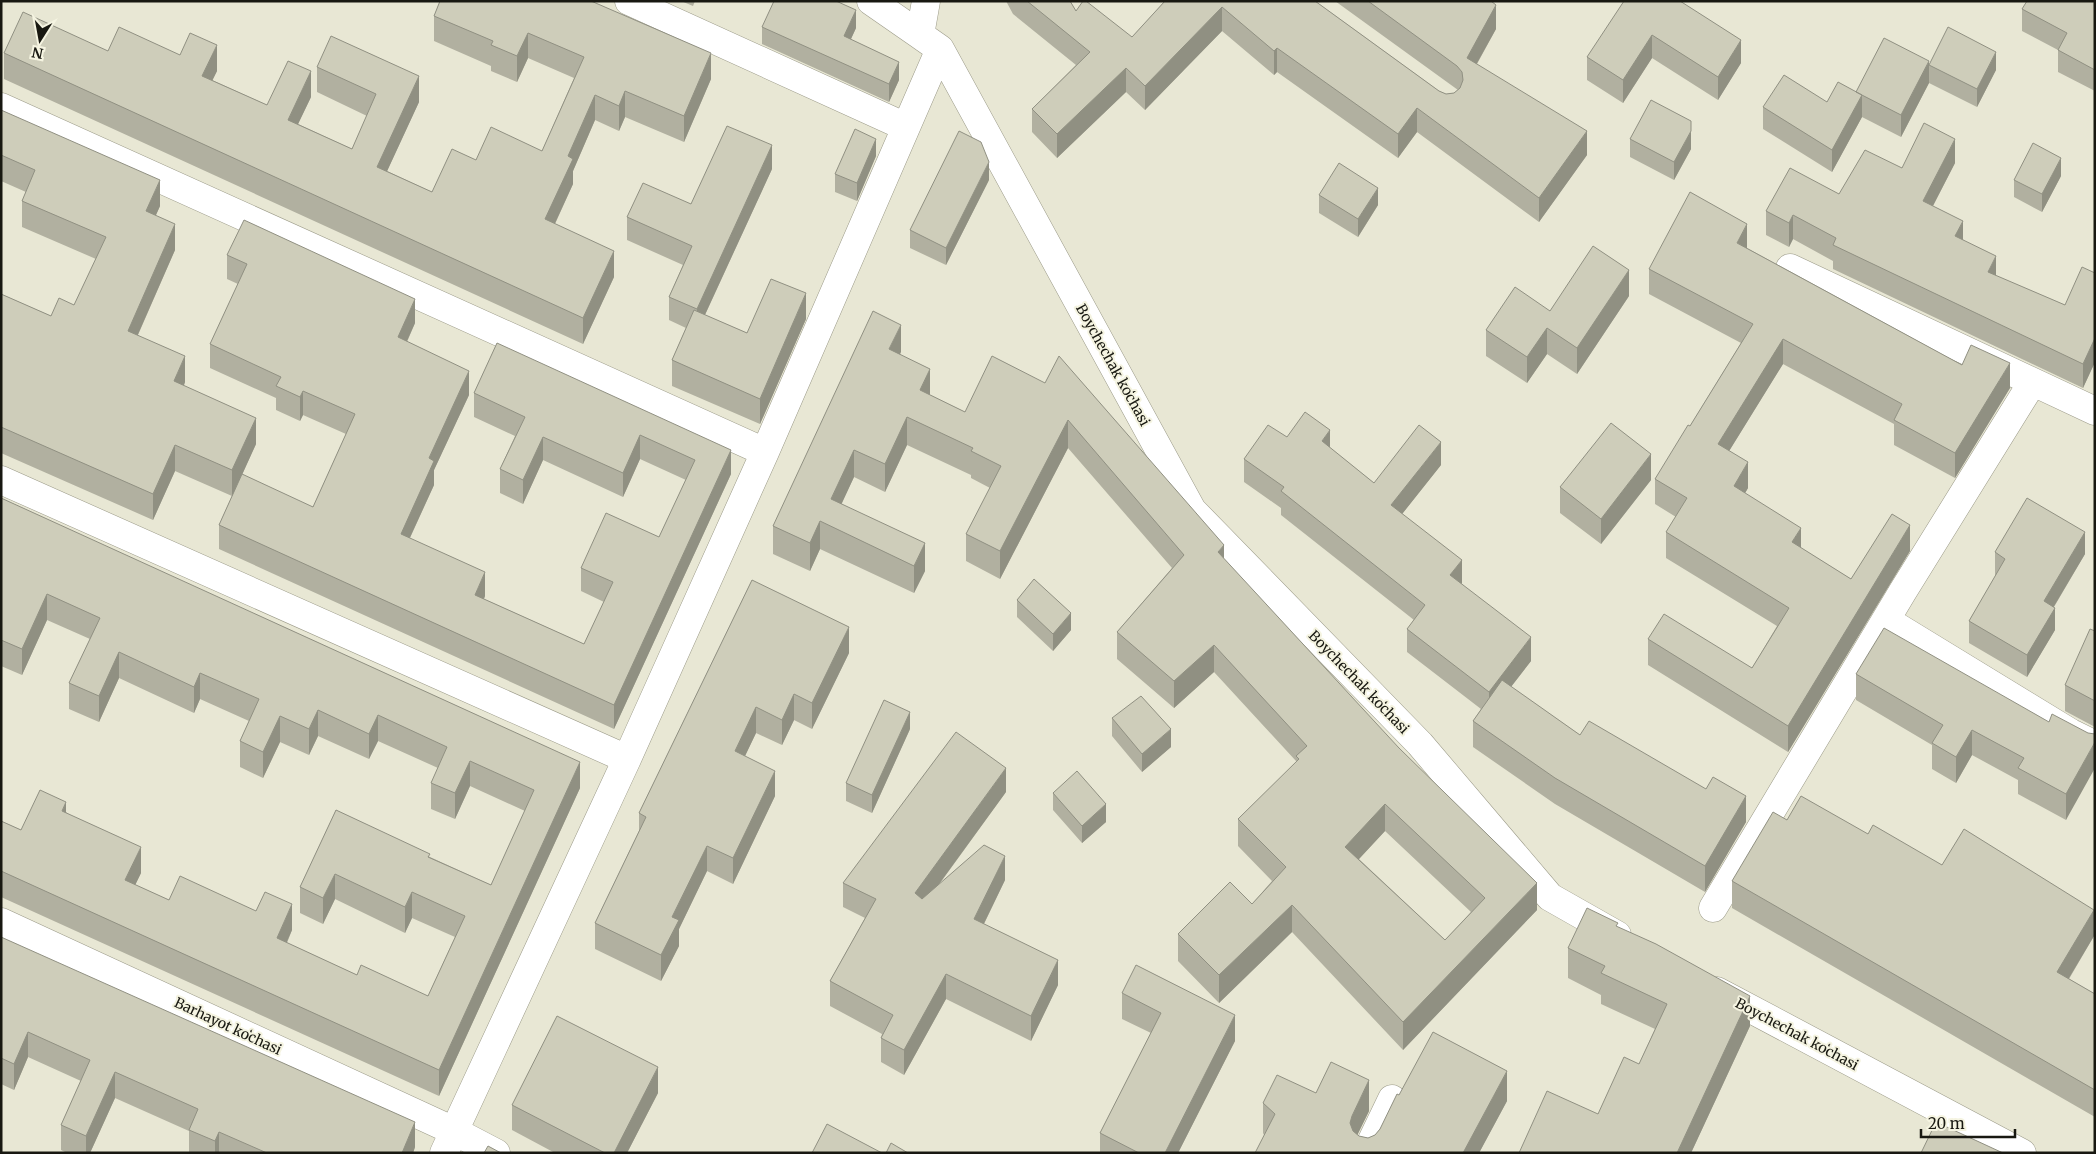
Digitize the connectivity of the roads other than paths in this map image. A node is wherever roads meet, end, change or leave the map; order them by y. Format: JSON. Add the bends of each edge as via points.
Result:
{"nodes":[{"id":1,"x":629,"y":1,"type":"edge"},
{"id":2,"x":871,"y":1,"type":"edge"},
{"id":3,"x":926,"y":1,"type":"edge"},
{"id":4,"x":930,"y":42,"type":"junction"},
{"id":5,"x":1,"y":107,"type":"edge"},
{"id":6,"x":906,"y":127,"type":"junction"},
{"id":7,"x":1790,"y":268,"type":"dead end"},
{"id":8,"x":2032,"y":383,"type":"junction"},
{"id":9,"x":2095,"y":411,"type":"edge"},
{"id":10,"x":765,"y":452,"type":"junction"},
{"id":11,"x":1,"y":480,"type":"edge"},
{"id":12,"x":1886,"y":620,"type":"junction"},
{"id":13,"x":2095,"y":745,"type":"edge"},
{"id":14,"x":627,"y":759,"type":"junction"},
{"id":15,"x":1713,"y":908,"type":"dead end"},
{"id":16,"x":1,"y":922,"type":"edge"},
{"id":17,"x":1641,"y":948,"type":"edge"},
{"id":18,"x":1699,"y":981,"type":"edge"},
{"id":19,"x":1392,"y":1099,"type":"edge"},
{"id":20,"x":449,"y":1142,"type":"edge"},
{"id":21,"x":496,"y":1153,"type":"edge"},
{"id":22,"x":1366,"y":1153,"type":"edge"},
{"id":23,"x":2022,"y":1153,"type":"edge"}],
"edges":[{"from":1,"to":6,"type":"street"},
{"from":2,"to":4,"type":"street"},
{"from":3,"to":4,"type":"street"},
{"from":4,"to":6,"type":"street"},
{"from":4,"to":17,"type":"street","name":"Boychechak koʻchasi","via":[[1192,510],[1420,744],[1550,897]]},
{"from":5,"to":10,"type":"street"},
{"from":6,"to":10,"type":"street"},
{"from":7,"to":8,"type":"street"},
{"from":8,"to":9,"type":"street"},
{"from":8,"to":12,"type":"street"},
{"from":10,"to":14,"type":"street"},
{"from":11,"to":14,"type":"street"},
{"from":12,"to":13,"type":"street"},
{"from":12,"to":15,"type":"street"},
{"from":14,"to":20,"type":"street"},
{"from":16,"to":20,"type":"street","name":"Barhayot koʻchasi"},
{"from":18,"to":23,"type":"street","name":"Boychechak koʻchasi"},
{"from":19,"to":22,"type":"street"},
{"from":20,"to":21,"type":"street","name":"Barhayot koʻchasi"}]}
